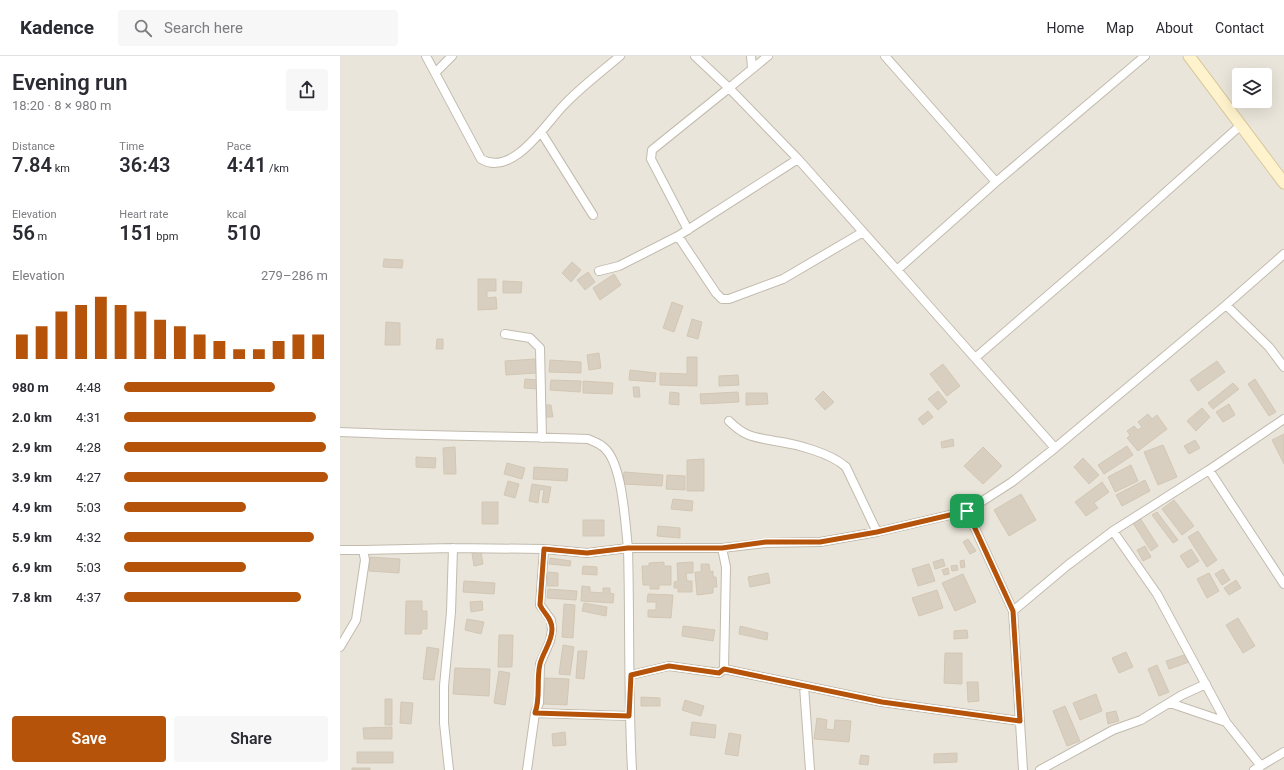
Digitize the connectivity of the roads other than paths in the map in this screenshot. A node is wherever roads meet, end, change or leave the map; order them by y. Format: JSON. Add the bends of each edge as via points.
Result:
{"nodes":[{"id":1,"x":426,"y":56,"type":"edge"},
{"id":2,"x":452,"y":56,"type":"edge"},
{"id":3,"x":620,"y":56,"type":"edge"},
{"id":4,"x":695,"y":56,"type":"edge"},
{"id":5,"x":751,"y":56,"type":"edge"},
{"id":6,"x":768,"y":56,"type":"edge"},
{"id":7,"x":885,"y":56,"type":"edge"},
{"id":8,"x":1145,"y":56,"type":"edge"},
{"id":9,"x":1189,"y":56,"type":"edge"},
{"id":10,"x":752,"y":68,"type":"junction"},
{"id":11,"x":436,"y":72,"type":"junction"},
{"id":12,"x":729,"y":88,"type":"junction"},
{"id":13,"x":1241,"y":125,"type":"junction"},
{"id":14,"x":541,"y":132,"type":"junction"},
{"id":15,"x":798,"y":160,"type":"junction"},
{"id":16,"x":996,"y":182,"type":"junction"},
{"id":17,"x":1284,"y":183,"type":"edge"},
{"id":18,"x":593,"y":215,"type":"dead end"},
{"id":19,"x":688,"y":230,"type":"junction"},
{"id":20,"x":862,"y":232,"type":"junction"},
{"id":21,"x":678,"y":236,"type":"junction"},
{"id":22,"x":1284,"y":254,"type":"edge"},
{"id":23,"x":896,"y":270,"type":"junction"},
{"id":24,"x":599,"y":271,"type":"dead end"},
{"id":25,"x":1226,"y":304,"type":"junction"},
{"id":26,"x":505,"y":334,"type":"dead end"},
{"id":27,"x":975,"y":358,"type":"junction"},
{"id":28,"x":1284,"y":367,"type":"edge"},
{"id":29,"x":1284,"y":419,"type":"edge"},
{"id":30,"x":729,"y":421,"type":"dead end"},
{"id":31,"x":340,"y":432,"type":"edge"},
{"id":32,"x":542,"y":438,"type":"junction"},
{"id":33,"x":1055,"y":448,"type":"junction"},
{"id":34,"x":1209,"y":470,"type":"junction"},
{"id":35,"x":967,"y":511,"type":"junction"},
{"id":36,"x":1113,"y":531,"type":"junction"},
{"id":37,"x":877,"y":532,"type":"junction"},
{"id":38,"x":453,"y":548,"type":"junction"},
{"id":39,"x":628,"y":548,"type":"junction"},
{"id":40,"x":722,"y":548,"type":"junction"},
{"id":41,"x":544,"y":549,"type":"junction"},
{"id":42,"x":340,"y":550,"type":"edge"},
{"id":43,"x":363,"y":550,"type":"junction"},
{"id":44,"x":1284,"y":584,"type":"edge"},
{"id":45,"x":1013,"y":611,"type":"junction"},
{"id":46,"x":340,"y":647,"type":"edge"},
{"id":47,"x":724,"y":669,"type":"junction"},
{"id":48,"x":631,"y":675,"type":"junction"},
{"id":49,"x":1206,"y":684,"type":"junction"},
{"id":50,"x":804,"y":686,"type":"junction"},
{"id":51,"x":1170,"y":703,"type":"junction"},
{"id":52,"x":535,"y":713,"type":"junction"},
{"id":53,"x":629,"y":716,"type":"junction"},
{"id":54,"x":1020,"y":721,"type":"junction"},
{"id":55,"x":1226,"y":722,"type":"junction"},
{"id":56,"x":1284,"y":752,"type":"edge"},
{"id":57,"x":1258,"y":768,"type":"edge"},
{"id":58,"x":449,"y":770,"type":"edge"},
{"id":59,"x":527,"y":770,"type":"edge"},
{"id":60,"x":632,"y":770,"type":"edge"},
{"id":61,"x":810,"y":770,"type":"edge"},
{"id":62,"x":1023,"y":770,"type":"edge"},
{"id":63,"x":1040,"y":770,"type":"edge"}],
"edges":[{"from":1,"to":11,"type":"street"},
{"from":2,"to":11,"type":"street"},
{"from":3,"to":14,"type":"street","via":[[564,105]]},
{"from":4,"to":12,"type":"street"},
{"from":5,"to":10,"type":"street"},
{"from":6,"to":10,"type":"street"},
{"from":7,"to":16,"type":"street"},
{"from":8,"to":16,"type":"street"},
{"from":9,"to":13,"type":"street"},
{"from":10,"to":12,"type":"street"},
{"from":11,"to":14,"type":"street","via":[[463,129],[481,159],[487,163],[508,159],[525,149]]},
{"from":12,"to":15,"type":"street"},
{"from":12,"to":19,"type":"street","via":[[652,150],[650,155]]},
{"from":13,"to":17,"type":"street"},
{"from":13,"to":27,"type":"street"},
{"from":14,"to":18,"type":"street"},
{"from":15,"to":19,"type":"street"},
{"from":15,"to":20,"type":"street"},
{"from":16,"to":23,"type":"street"},
{"from":19,"to":21,"type":"street"},
{"from":20,"to":21,"type":"street","via":[[783,278],[729,299],[722,299],[716,293]]},
{"from":20,"to":23,"type":"street"},
{"from":21,"to":24,"type":"street","via":[[619,266]]},
{"from":22,"to":25,"type":"street"},
{"from":23,"to":27,"type":"street"},
{"from":25,"to":28,"type":"street","via":[[1269,347]]},
{"from":25,"to":33,"type":"street"},
{"from":26,"to":32,"type":"street","via":[[530,338],[540,348]]},
{"from":27,"to":33,"type":"street"},
{"from":29,"to":34,"type":"street"},
{"from":30,"to":37,"type":"street","via":[[751,437],[782,442],[838,460],[846,467]]},
{"from":31,"to":32,"type":"street","via":[[433,437],[466,435]]},
{"from":32,"to":39,"type":"street","via":[[588,439],[603,446],[614,464],[620,481]]},
{"from":33,"to":35,"type":"street","via":[[1012,482]]},
{"from":34,"to":36,"type":"street"},
{"from":34,"to":44,"type":"street"},
{"from":35,"to":37,"type":"street"},
{"from":35,"to":45,"type":"street"},
{"from":36,"to":45,"type":"street"},
{"from":36,"to":49,"type":"street","via":[[1157,594]]},
{"from":37,"to":40,"type":"street","via":[[820,542],[766,542]]},
{"from":38,"to":41,"type":"street"},
{"from":38,"to":43,"type":"street"},
{"from":38,"to":58,"type":"street","via":[[451,612],[444,686],[444,723]]},
{"from":39,"to":40,"type":"street"},
{"from":39,"to":41,"type":"street","via":[[587,553]]},
{"from":39,"to":48,"type":"street"},
{"from":40,"to":47,"type":"street","via":[[726,568]]},
{"from":41,"to":52,"type":"street","via":[[540,605],[551,620],[552,630],[540,664],[539,703]]},
{"from":42,"to":43,"type":"street"},
{"from":43,"to":46,"type":"street","via":[[365,560],[356,620]]},
{"from":45,"to":54,"type":"street"},
{"from":47,"to":48,"type":"street","via":[[719,673],[669,666]]},
{"from":47,"to":50,"type":"street"},
{"from":48,"to":53,"type":"street"},
{"from":49,"to":51,"type":"street"},
{"from":49,"to":55,"type":"street"},
{"from":50,"to":54,"type":"street","via":[[882,702]]},
{"from":50,"to":61,"type":"street"},
{"from":51,"to":55,"type":"street"},
{"from":51,"to":63,"type":"street","via":[[1141,720],[1113,730]]},
{"from":52,"to":53,"type":"street"},
{"from":52,"to":59,"type":"street"},
{"from":53,"to":60,"type":"street"},
{"from":54,"to":62,"type":"street"},
{"from":55,"to":57,"type":"street"},
{"from":56,"to":57,"type":"street"}]}
